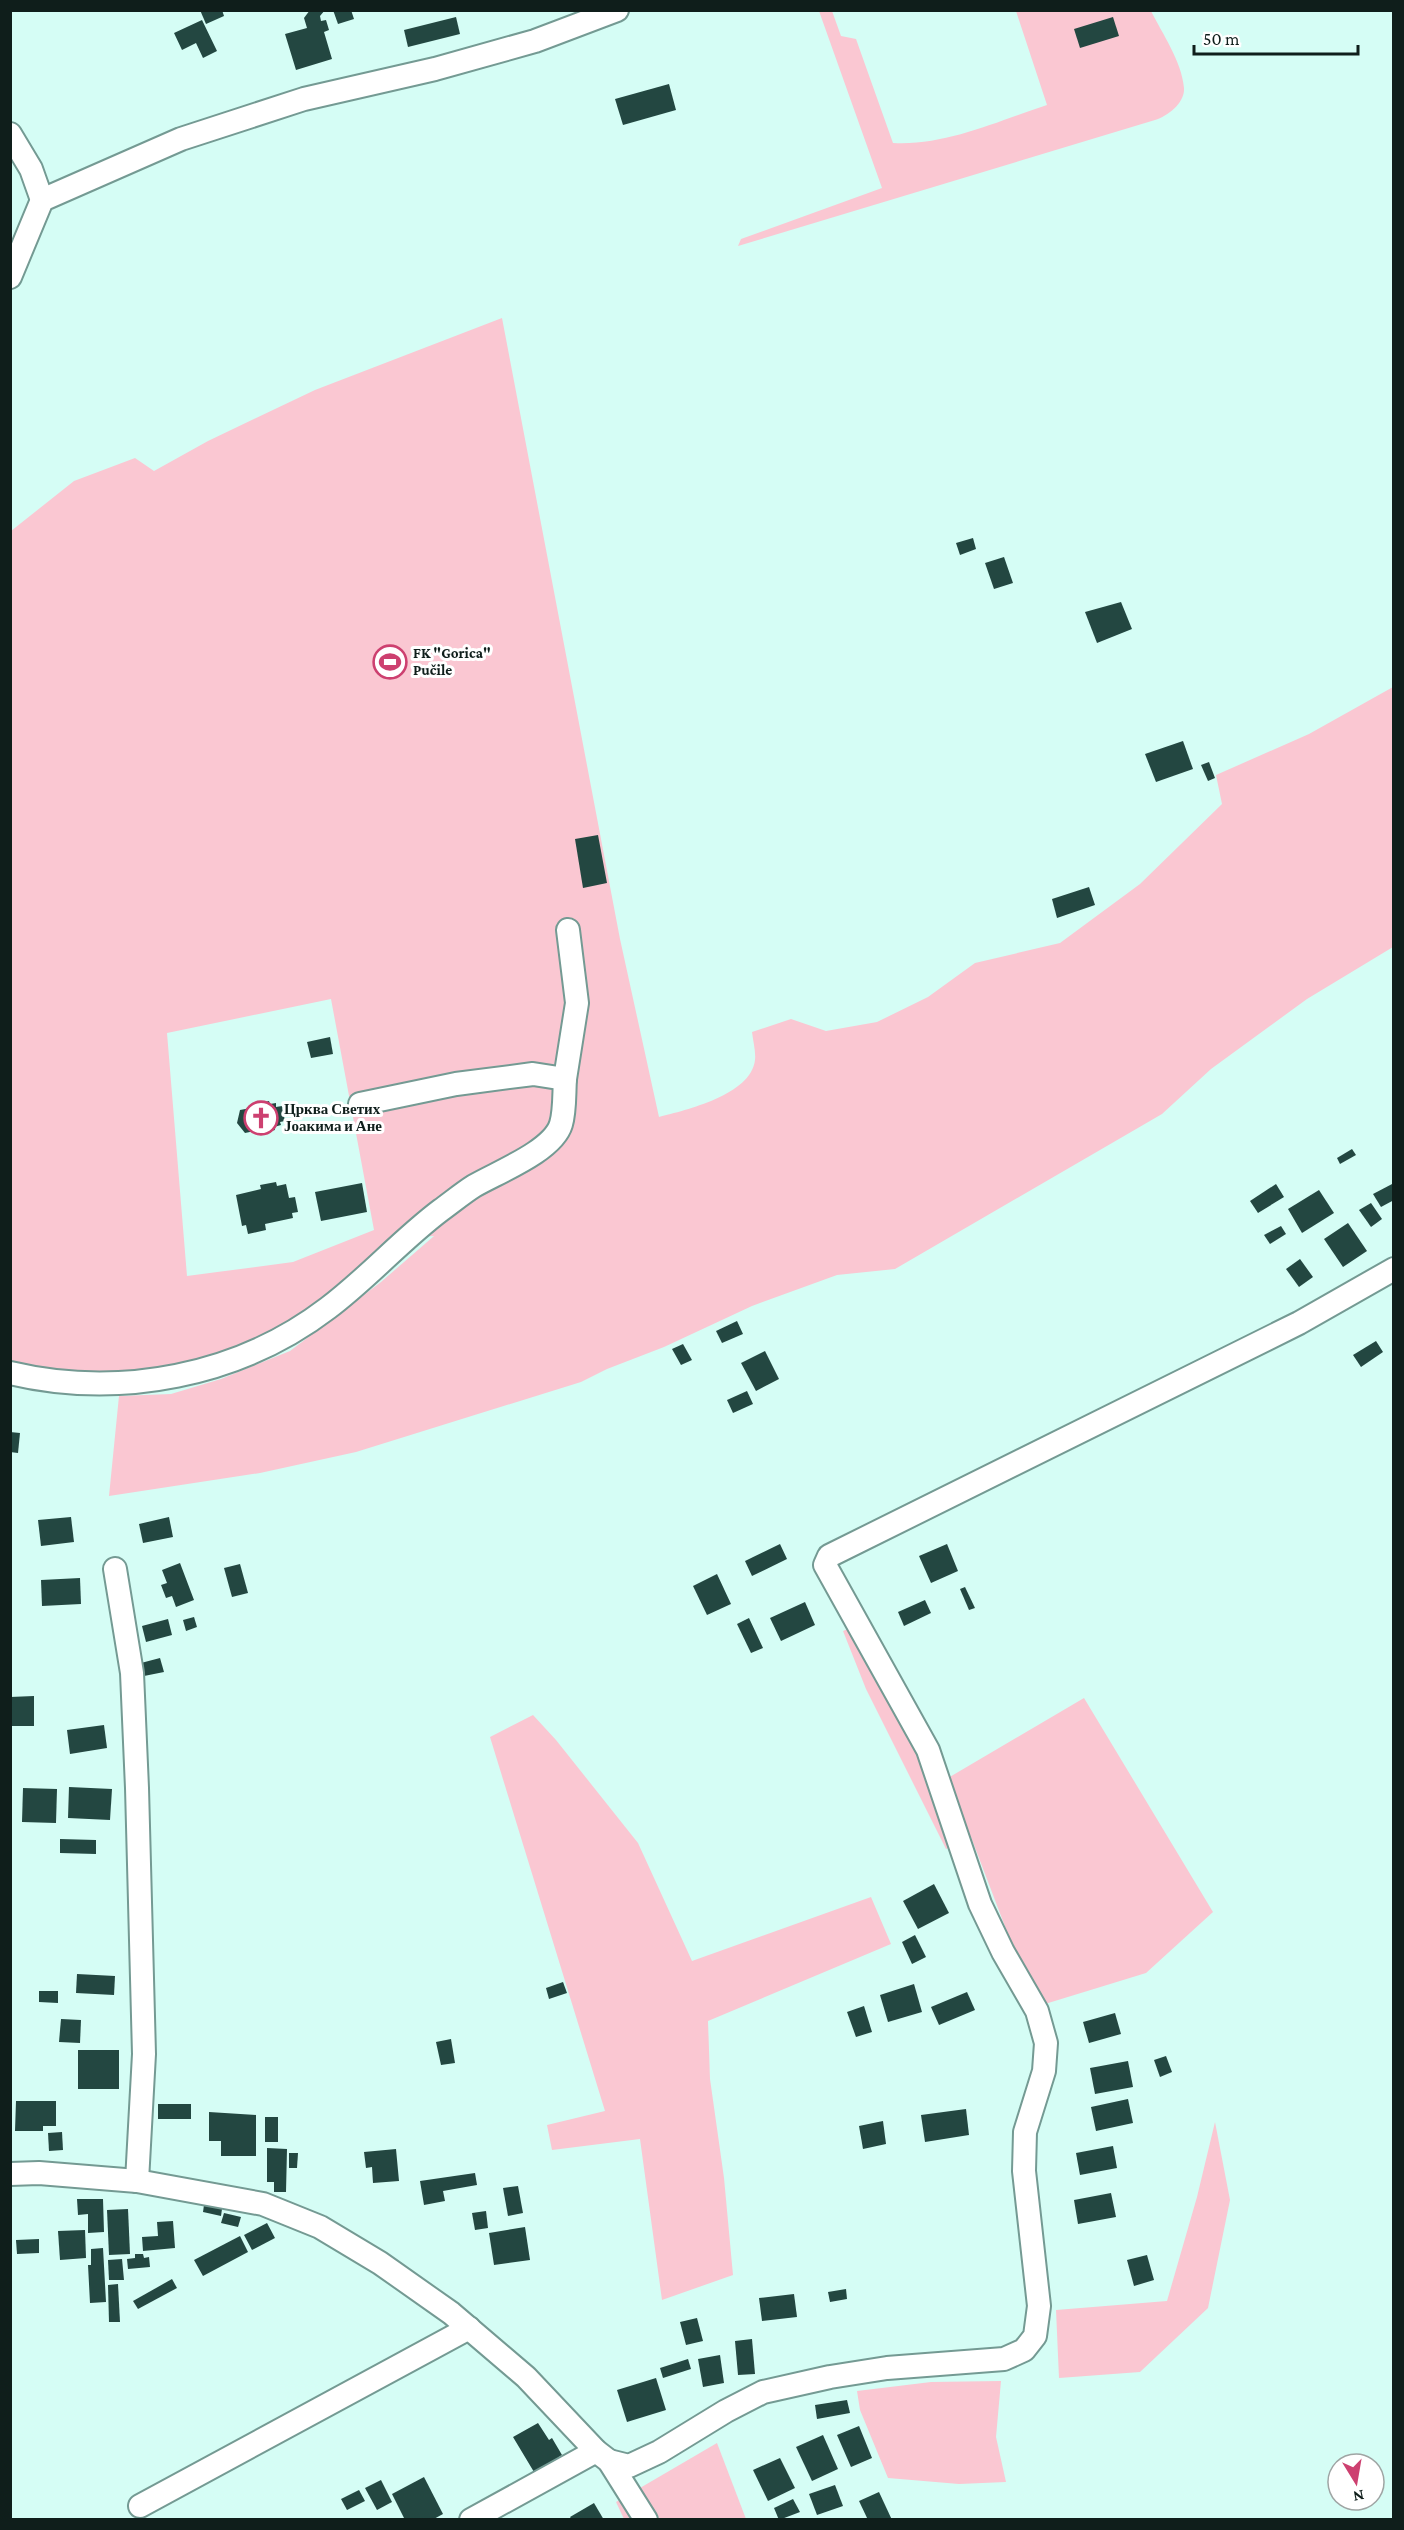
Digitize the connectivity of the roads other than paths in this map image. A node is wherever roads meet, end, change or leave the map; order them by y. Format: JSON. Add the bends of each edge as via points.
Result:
{"nodes":[{"id":1,"x":617,"y":10,"type":"edge"},
{"id":2,"x":10,"y":134,"type":"edge"},
{"id":3,"x":42,"y":200,"type":"junction"},
{"id":4,"x":10,"y":277,"type":"edge"},
{"id":5,"x":568,"y":930,"type":"dead end"},
{"id":6,"x":565,"y":1079,"type":"junction"},
{"id":7,"x":360,"y":1104,"type":"dead end"},
{"id":8,"x":1394,"y":1269,"type":"edge"},
{"id":9,"x":10,"y":1373,"type":"edge"},
{"id":10,"x":115,"y":1569,"type":"dead end"},
{"id":11,"x":10,"y":2174,"type":"edge"},
{"id":12,"x":137,"y":2181,"type":"junction"},
{"id":13,"x":469,"y":2328,"type":"junction"},
{"id":14,"x":603,"y":2456,"type":"junction"},
{"id":15,"x":140,"y":2506,"type":"dead end"},
{"id":16,"x":471,"y":2520,"type":"edge"},
{"id":17,"x":646,"y":2520,"type":"edge"}],
"edges":[{"from":1,"to":3,"type":"street","via":[[536,41],[304,99],[181,139]]},
{"from":2,"to":3,"type":"street","via":[[31,169]]},
{"from":3,"to":4,"type":"street"},
{"from":5,"to":6,"type":"street","via":[[577,1003]]},
{"from":6,"to":7,"type":"street","via":[[533,1074],[456,1084]]},
{"from":6,"to":9,"type":"street","via":[[561,1125],[548,1143],[439,1211],[328,1308],[273,1344],[234,1361],[182,1376],[80,1383]]},
{"from":8,"to":14,"type":"street","via":[[1299,1323],[829,1556],[825,1565],[928,1750],[980,1904],[1036,2011],[1046,2043],[1044,2071],[1025,2132],[1024,2171],[1039,2306],[1035,2336],[1024,2350],[1004,2359],[887,2368],[763,2392],[629,2466]]},
{"from":10,"to":12,"type":"street","via":[[132,1673],[137,1788],[144,2054]]},
{"from":11,"to":12,"type":"street"},
{"from":12,"to":13,"type":"street","via":[[263,2204],[320,2227],[380,2263]]},
{"from":13,"to":14,"type":"street","via":[[526,2377]]},
{"from":13,"to":15,"type":"street"},
{"from":14,"to":16,"type":"street"},
{"from":14,"to":17,"type":"street"}]}
